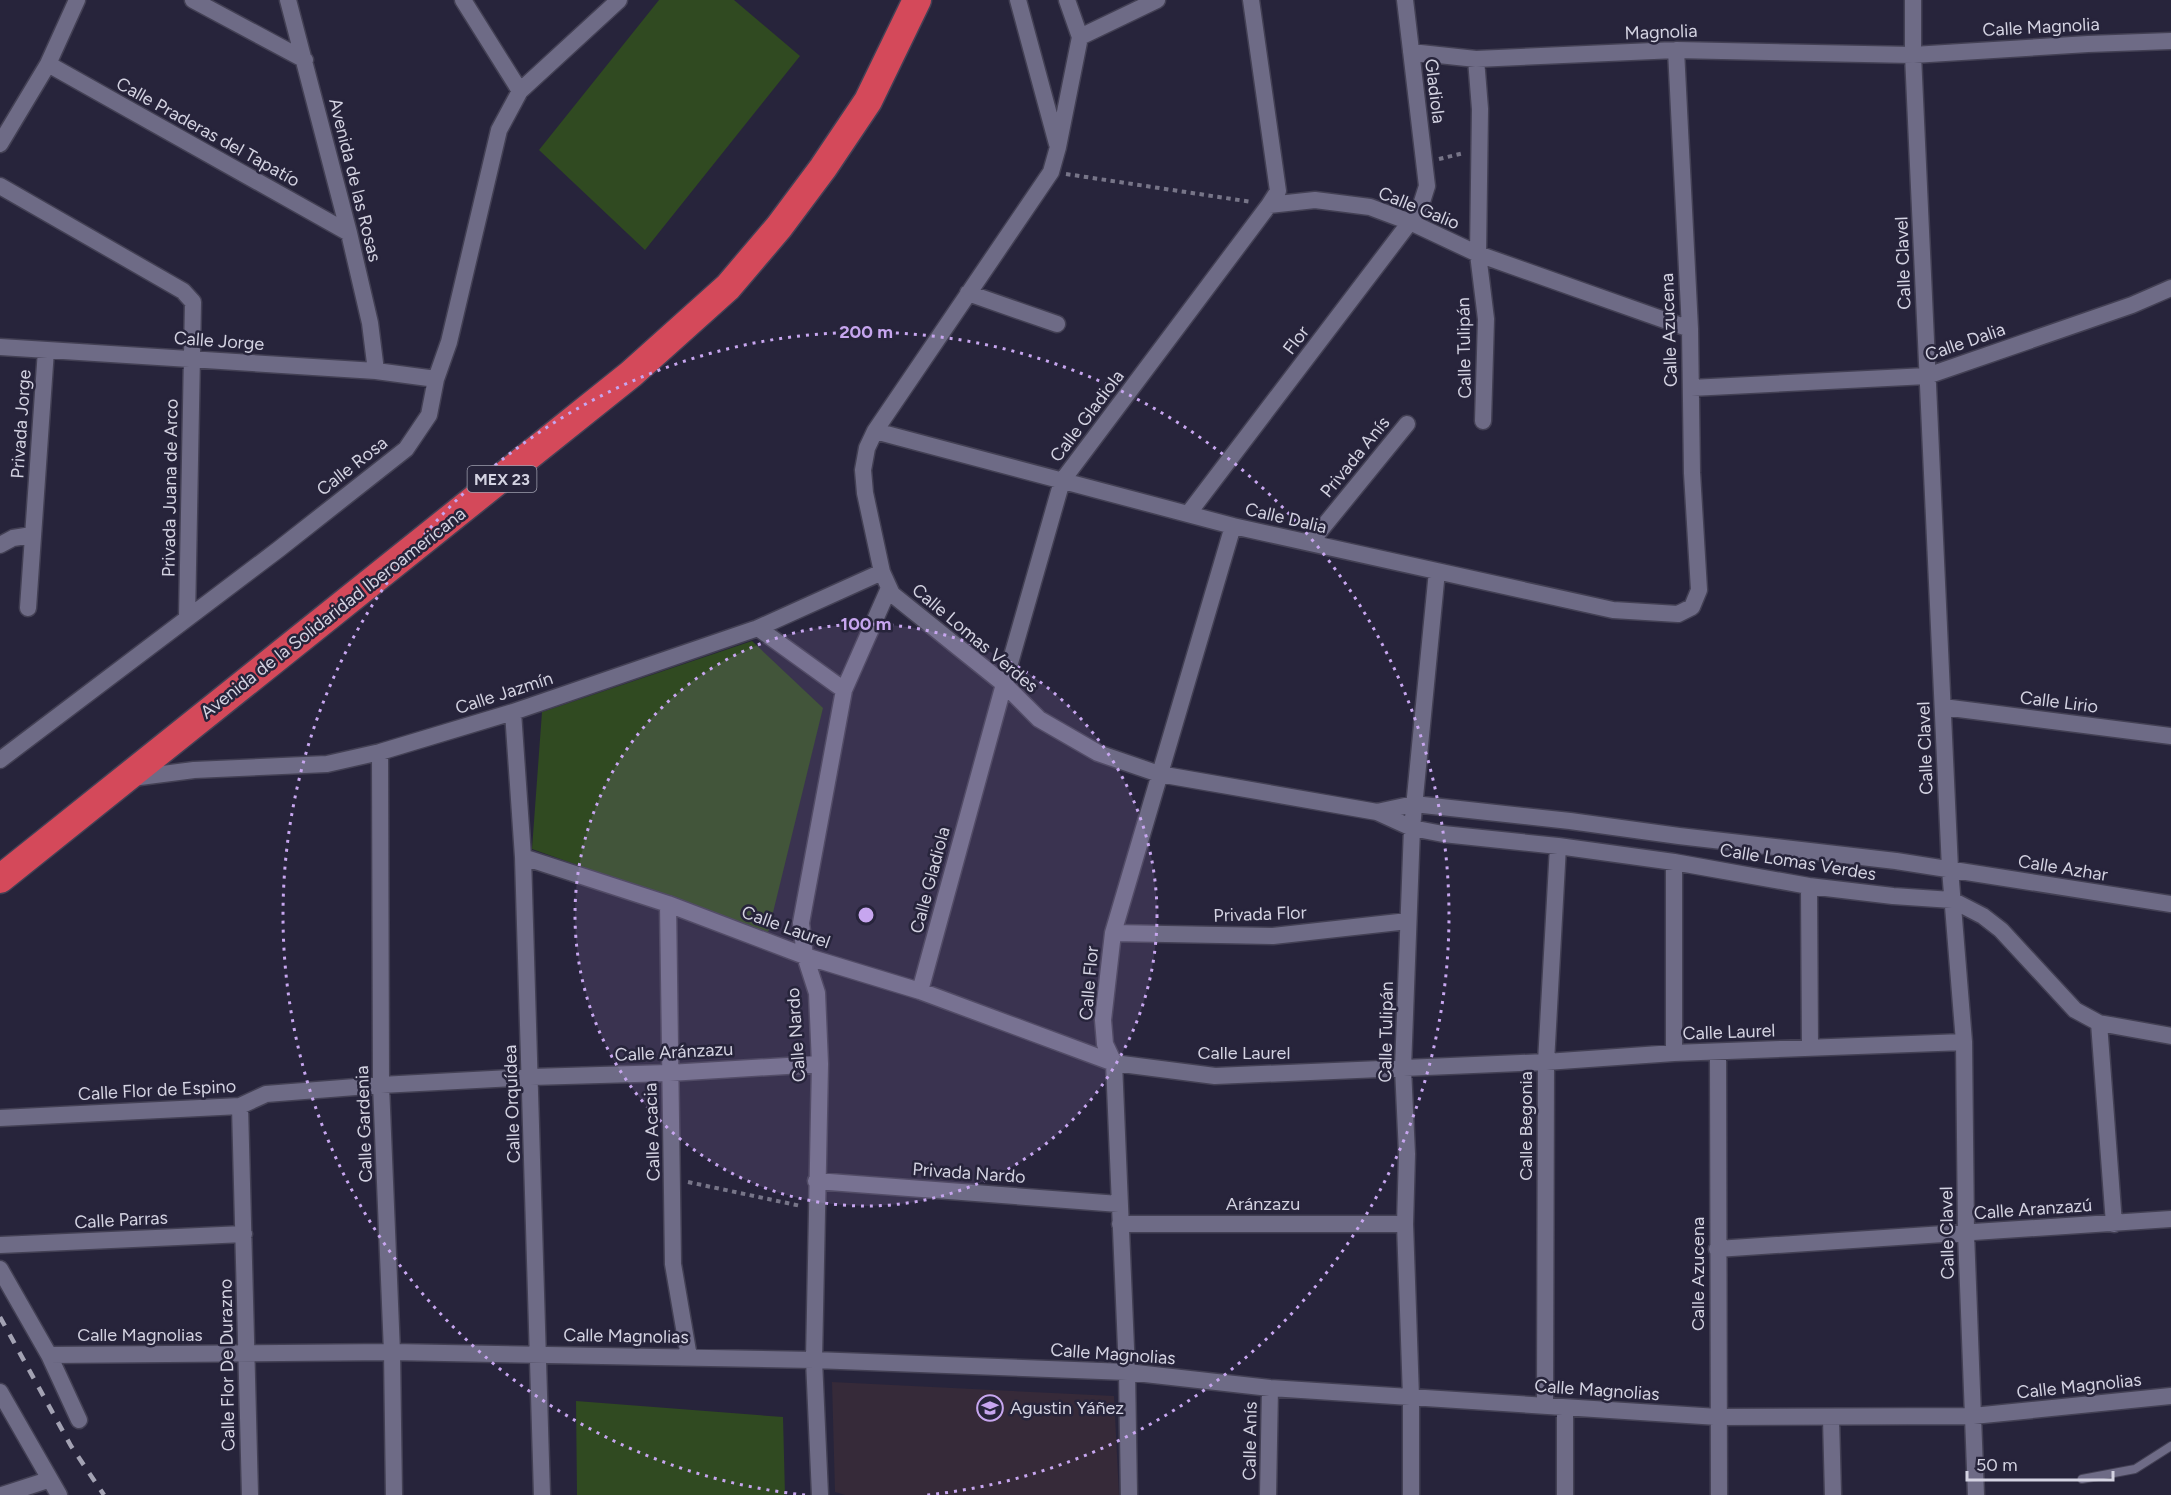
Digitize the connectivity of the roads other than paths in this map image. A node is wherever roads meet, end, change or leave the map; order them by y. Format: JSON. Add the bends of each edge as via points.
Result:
{"nodes":[{"id":1,"x":76,"y":0,"type":"edge"},
{"id":2,"x":193,"y":0,"type":"edge"},
{"id":3,"x":288,"y":0,"type":"edge"},
{"id":4,"x":463,"y":0,"type":"edge"},
{"id":5,"x":619,"y":0,"type":"edge"},
{"id":6,"x":917,"y":0,"type":"edge"},
{"id":7,"x":1018,"y":0,"type":"edge"},
{"id":8,"x":1066,"y":0,"type":"edge"},
{"id":9,"x":1157,"y":0,"type":"edge"},
{"id":10,"x":1251,"y":0,"type":"edge"},
{"id":11,"x":1405,"y":0,"type":"edge"},
{"id":12,"x":1913,"y":0,"type":"edge"},
{"id":13,"x":1080,"y":37,"type":"junction"},
{"id":14,"x":2171,"y":41,"type":"edge"},
{"id":15,"x":1676,"y":50,"type":"junction"},
{"id":16,"x":1411,"y":52,"type":"junction"},
{"id":17,"x":1913,"y":55,"type":"junction"},
{"id":18,"x":1476,"y":59,"type":"junction"},
{"id":19,"x":305,"y":60,"type":"junction"},
{"id":20,"x":48,"y":64,"type":"junction"},
{"id":21,"x":520,"y":91,"type":"junction"},
{"id":22,"x":2,"y":137,"type":"edge"},
{"id":23,"x":1058,"y":147,"type":"junction"},
{"id":24,"x":0,"y":186,"type":"edge"},
{"id":25,"x":1427,"y":186,"type":"joint"},
{"id":26,"x":1269,"y":205,"type":"junction"},
{"id":27,"x":1410,"y":222,"type":"junction"},
{"id":28,"x":349,"y":233,"type":"junction"},
{"id":29,"x":1478,"y":254,"type":"junction"},
{"id":30,"x":2171,"y":288,"type":"edge"},
{"id":31,"x":968,"y":293,"type":"junction"},
{"id":32,"x":1058,"y":324,"type":"dead end"},
{"id":33,"x":1690,"y":329,"type":"junction"},
{"id":34,"x":0,"y":348,"type":"edge"},
{"id":35,"x":46,"y":350,"type":"junction"},
{"id":36,"x":191,"y":358,"type":"junction"},
{"id":37,"x":376,"y":372,"type":"junction"},
{"id":38,"x":1927,"y":376,"type":"junction"},
{"id":39,"x":436,"y":379,"type":"junction"},
{"id":40,"x":1691,"y":388,"type":"junction"},
{"id":41,"x":1484,"y":421,"type":"dead end"},
{"id":42,"x":1407,"y":424,"type":"dead end"},
{"id":43,"x":875,"y":431,"type":"junction"},
{"id":44,"x":1062,"y":481,"type":"junction"},
{"id":45,"x":1188,"y":514,"type":"junction"},
{"id":46,"x":1233,"y":526,"type":"junction"},
{"id":47,"x":32,"y":535,"type":"junction"},
{"id":48,"x":1310,"y":543,"type":"junction"},
{"id":49,"x":0,"y":545,"type":"edge"},
{"id":50,"x":1437,"y":571,"type":"junction"},
{"id":51,"x":882,"y":572,"type":"junction"},
{"id":52,"x":889,"y":588,"type":"junction"},
{"id":53,"x":1692,"y":607,"type":"joint"},
{"id":54,"x":28,"y":608,"type":"dead end"},
{"id":55,"x":187,"y":618,"type":"junction"},
{"id":56,"x":758,"y":628,"type":"junction"},
{"id":57,"x":1004,"y":684,"type":"junction"},
{"id":58,"x":844,"y":690,"type":"junction"},
{"id":59,"x":1942,"y":707,"type":"junction"},
{"id":60,"x":513,"y":712,"type":"junction"},
{"id":61,"x":2171,"y":736,"type":"edge"},
{"id":62,"x":380,"y":752,"type":"junction"},
{"id":63,"x":0,"y":760,"type":"edge"},
{"id":64,"x":1159,"y":774,"type":"junction"},
{"id":65,"x":122,"y":780,"type":"junction"},
{"id":66,"x":1414,"y":804,"type":"junction"},
{"id":67,"x":1377,"y":812,"type":"junction"},
{"id":68,"x":1412,"y":828,"type":"junction"},
{"id":69,"x":1558,"y":846,"type":"junction"},
{"id":70,"x":523,"y":857,"type":"junction"},
{"id":71,"x":1674,"y":862,"type":"junction"},
{"id":72,"x":1950,"y":869,"type":"junction"},
{"id":73,"x":0,"y":879,"type":"edge"},
{"id":74,"x":1809,"y":886,"type":"junction"},
{"id":75,"x":1952,"y":900,"type":"junction"},
{"id":76,"x":668,"y":904,"type":"junction"},
{"id":77,"x":2171,"y":904,"type":"edge"},
{"id":78,"x":1408,"y":921,"type":"junction"},
{"id":79,"x":1113,"y":933,"type":"junction"},
{"id":80,"x":805,"y":956,"type":"junction"},
{"id":81,"x":920,"y":991,"type":"junction"},
{"id":82,"x":2099,"y":1023,"type":"junction"},
{"id":83,"x":2171,"y":1036,"type":"edge"},
{"id":84,"x":1964,"y":1042,"type":"junction"},
{"id":85,"x":1810,"y":1048,"type":"junction"},
{"id":86,"x":1718,"y":1052,"type":"junction"},
{"id":87,"x":1674,"y":1053,"type":"junction"},
{"id":88,"x":1546,"y":1062,"type":"junction"},
{"id":89,"x":1114,"y":1063,"type":"junction"},
{"id":90,"x":820,"y":1064,"type":"junction"},
{"id":91,"x":1403,"y":1068,"type":"junction"},
{"id":92,"x":669,"y":1073,"type":"junction"},
{"id":93,"x":531,"y":1077,"type":"junction"},
{"id":94,"x":381,"y":1085,"type":"junction"},
{"id":95,"x":240,"y":1107,"type":"junction"},
{"id":96,"x":0,"y":1118,"type":"edge"},
{"id":97,"x":816,"y":1181,"type":"junction"},
{"id":98,"x":1119,"y":1204,"type":"junction"},
{"id":99,"x":2171,"y":1219,"type":"edge"},
{"id":100,"x":1120,"y":1224,"type":"junction"},
{"id":101,"x":1406,"y":1224,"type":"junction"},
{"id":102,"x":2114,"y":1224,"type":"junction"},
{"id":103,"x":1966,"y":1233,"type":"junction"},
{"id":104,"x":244,"y":1234,"type":"junction"},
{"id":105,"x":0,"y":1245,"type":"edge"},
{"id":106,"x":1717,"y":1249,"type":"junction"},
{"id":107,"x":0,"y":1269,"type":"edge"},
{"id":108,"x":392,"y":1352,"type":"junction"},
{"id":109,"x":537,"y":1353,"type":"junction"},
{"id":110,"x":50,"y":1354,"type":"junction"},
{"id":111,"x":247,"y":1354,"type":"junction"},
{"id":112,"x":688,"y":1357,"type":"junction"},
{"id":113,"x":814,"y":1360,"type":"junction"},
{"id":114,"x":1127,"y":1372,"type":"junction"},
{"id":115,"x":1270,"y":1388,"type":"junction"},
{"id":116,"x":0,"y":1392,"type":"edge"},
{"id":117,"x":2171,"y":1396,"type":"edge"},
{"id":118,"x":1411,"y":1397,"type":"junction"},
{"id":119,"x":1545,"y":1406,"type":"junction"},
{"id":120,"x":1565,"y":1408,"type":"junction"},
{"id":121,"x":1973,"y":1416,"type":"junction"},
{"id":122,"x":1718,"y":1418,"type":"junction"},
{"id":123,"x":1831,"y":1418,"type":"junction"},
{"id":124,"x":78,"y":1420,"type":"dead end"},
{"id":125,"x":2171,"y":1446,"type":"edge"},
{"id":126,"x":2082,"y":1479,"type":"dead end"},
{"id":127,"x":48,"y":1480,"type":"junction"},
{"id":128,"x":2,"y":1495,"type":"edge"},
{"id":129,"x":58,"y":1495,"type":"edge"},
{"id":130,"x":250,"y":1495,"type":"edge"},
{"id":131,"x":394,"y":1495,"type":"edge"},
{"id":132,"x":542,"y":1495,"type":"edge"},
{"id":133,"x":819,"y":1495,"type":"edge"},
{"id":134,"x":1129,"y":1495,"type":"edge"},
{"id":135,"x":1268,"y":1495,"type":"edge"},
{"id":136,"x":1411,"y":1495,"type":"edge"},
{"id":137,"x":1565,"y":1495,"type":"edge"},
{"id":138,"x":1719,"y":1495,"type":"edge"},
{"id":139,"x":1833,"y":1495,"type":"edge"},
{"id":140,"x":1976,"y":1495,"type":"edge"}],
"edges":[{"from":1,"to":20,"type":"street"},
{"from":2,"to":19,"type":"street"},
{"from":3,"to":19,"type":"street","name":"Avenida de las Rosas"},
{"from":4,"to":21,"type":"street"},
{"from":5,"to":21,"type":"street","name":"Calle Rosa"},
{"from":6,"to":65,"type":"highway","name":"Avenida de la Solidaridad Iberoamericana","number":"MEX 23","via":[[861,110],[823,168],[728,287],[622,382]]},
{"from":7,"to":23,"type":"street"},
{"from":8,"to":13,"type":"street"},
{"from":9,"to":13,"type":"street"},
{"from":10,"to":26,"type":"street","name":"Calle Gladiola","via":[[1278,191]]},
{"from":11,"to":16,"type":"street","name":"Gladiola"},
{"from":12,"to":17,"type":"street","name":"Calle Clavel"},
{"from":13,"to":23,"type":"street","name":"Calle Lomas Verdes"},
{"from":14,"to":17,"type":"street","name":"Calle Magnolia"},
{"from":15,"to":17,"type":"street","name":"Magnolia"},
{"from":15,"to":18,"type":"street","name":"Magnolia"},
{"from":15,"to":33,"type":"street","name":"Calle Azucena"},
{"from":16,"to":18,"type":"street","name":"Magnolia"},
{"from":16,"to":25,"type":"street","name":"Gladiola"},
{"from":17,"to":38,"type":"street","name":"Calle Clavel"},
{"from":18,"to":29,"type":"street","name":"Calle Tulipán","via":[[1480,109]]},
{"from":19,"to":28,"type":"street","name":"Avenida de las Rosas"},
{"from":20,"to":22,"type":"street"},
{"from":20,"to":28,"type":"street","name":"Calle Praderas del Tapatío"},
{"from":21,"to":39,"type":"street","name":"Calle Rosa","via":[[499,130],[449,342]]},
{"from":23,"to":31,"type":"street","name":"Calle Lomas Verdes","via":[[1051,172]]},
{"from":24,"to":36,"type":"street","name":"Privada Juana de Arco","via":[[183,291],[193,302]]},
{"from":25,"to":27,"type":"street","name":"Flor"},
{"from":26,"to":27,"type":"street","name":"Calle Galio","via":[[1315,200],[1370,207]]},
{"from":26,"to":44,"type":"street","name":"Calle Gladiola"},
{"from":27,"to":29,"type":"street","name":"Calle Galio"},
{"from":27,"to":45,"type":"street","name":"Flor"},
{"from":28,"to":37,"type":"street","name":"Avenida de las Rosas","via":[[370,323]]},
{"from":29,"to":33,"type":"street","name":"Calle Galio"},
{"from":29,"to":41,"type":"street","name":"Calle Tulipán","via":[[1486,319]]},
{"from":30,"to":38,"type":"street","name":"Calle Dalia"},
{"from":31,"to":32,"type":"street"},
{"from":31,"to":43,"type":"street","name":"Calle Lomas Verdes"},
{"from":33,"to":40,"type":"street","name":"Calle Azucena"},
{"from":34,"to":35,"type":"street","name":"Calle Jorge"},
{"from":35,"to":36,"type":"street","name":"Calle Jorge"},
{"from":35,"to":47,"type":"street","name":"Privada Jorge"},
{"from":36,"to":37,"type":"street","name":"Calle Jorge"},
{"from":36,"to":55,"type":"street","name":"Privada Juana de Arco"},
{"from":37,"to":39,"type":"street","name":"Calle Jorge"},
{"from":38,"to":40,"type":"street","name":"Calle Dalia"},
{"from":38,"to":59,"type":"street","name":"Calle Clavel"},
{"from":39,"to":55,"type":"street","name":"Calle Rosa","via":[[429,415],[406,449]]},
{"from":40,"to":53,"type":"street","name":"Calle Azucena","via":[[1699,590]]},
{"from":42,"to":48,"type":"street","name":"Privada Anís"},
{"from":43,"to":44,"type":"street","name":"Calle Dalia"},
{"from":43,"to":51,"type":"street","name":"Calle Lomas Verdes","via":[[867,448],[864,470],[869,518]]},
{"from":44,"to":45,"type":"street","name":"Calle Dalia"},
{"from":44,"to":57,"type":"street","name":"Calle Gladiola"},
{"from":45,"to":46,"type":"street","name":"Calle Dalia"},
{"from":46,"to":48,"type":"street","name":"Calle Dalia"},
{"from":46,"to":64,"type":"street","name":"Calle Flor"},
{"from":47,"to":49,"type":"street"},
{"from":47,"to":54,"type":"street","name":"Privada Jorge"},
{"from":48,"to":50,"type":"street","name":"Calle Dalia"},
{"from":50,"to":53,"type":"street","name":"Calle Dalia","via":[[1613,610],[1678,614]]},
{"from":50,"to":66,"type":"street","name":"Calle Tulipán"},
{"from":51,"to":52,"type":"street","name":"Calle Lomas Verdes"},
{"from":51,"to":56,"type":"street","name":"Calle Jazmín"},
{"from":52,"to":57,"type":"street","name":"Calle Lomas Verdes","via":[[909,609]]},
{"from":52,"to":58,"type":"street","name":"Calle Nardo"},
{"from":55,"to":63,"type":"street","name":"Calle Rosa"},
{"from":56,"to":58,"type":"street"},
{"from":56,"to":60,"type":"street","name":"Calle Jazmín"},
{"from":57,"to":64,"type":"street","name":"Calle Lomas Verdes","via":[[1039,719],[1098,753]]},
{"from":57,"to":81,"type":"street","name":"Calle Gladiola"},
{"from":58,"to":80,"type":"street","name":"Calle Nardo","via":[[801,923]]},
{"from":59,"to":61,"type":"street","name":"Calle Lirio"},
{"from":59,"to":72,"type":"street","name":"Calle Clavel"},
{"from":60,"to":62,"type":"street","name":"Calle Jazmín"},
{"from":60,"to":70,"type":"street","name":"Calle Orquídea"},
{"from":62,"to":65,"type":"street","name":"Calle Jazmín","via":[[327,764],[194,770]]},
{"from":62,"to":94,"type":"street","name":"Calle Gardenia"},
{"from":64,"to":67,"type":"street","name":"Calle Lomas Verdes"},
{"from":64,"to":79,"type":"street","name":"Calle Flor"},
{"from":65,"to":73,"type":"highway","name":"Avenida de la Solidaridad Iberoamericana","number":"MEX 23"},
{"from":66,"to":67,"type":"street","name":"Calle Lomas Verdes"},
{"from":66,"to":68,"type":"street","name":"Calle Tulipán"},
{"from":66,"to":72,"type":"street","name":"Calle Lomas Verdes"},
{"from":67,"to":68,"type":"street","name":"Calle Lomas Verdes"},
{"from":68,"to":69,"type":"street","name":"Calle Lomas Verdes"},
{"from":68,"to":78,"type":"street","name":"Calle Tulipán"},
{"from":69,"to":71,"type":"street","name":"Calle Lomas Verdes"},
{"from":69,"to":88,"type":"street","name":"Calle Begonia"},
{"from":70,"to":76,"type":"street","name":"Calle Laurel"},
{"from":70,"to":93,"type":"street","name":"Calle Orquídea"},
{"from":71,"to":74,"type":"street","name":"Calle Lomas Verdes"},
{"from":71,"to":87,"type":"street"},
{"from":72,"to":75,"type":"street","name":"Calle Clavel"},
{"from":72,"to":77,"type":"street","name":"Calle Azhar"},
{"from":74,"to":75,"type":"street","name":"Calle Lomas Verdes"},
{"from":74,"to":85,"type":"street"},
{"from":75,"to":82,"type":"street","name":"Calle Lomas Verdes","via":[[2001,930],[2075,1010]]},
{"from":75,"to":84,"type":"street","name":"Calle Clavel"},
{"from":76,"to":80,"type":"street","name":"Calle Laurel"},
{"from":76,"to":92,"type":"street","name":"Calle Acacia"},
{"from":78,"to":79,"type":"street","name":"Privada Flor","via":[[1273,936]]},
{"from":78,"to":91,"type":"street","name":"Calle Tulipán"},
{"from":79,"to":89,"type":"street","name":"Calle Flor","via":[[1103,1020],[1105,1044]]},
{"from":80,"to":81,"type":"street","name":"Calle Laurel"},
{"from":80,"to":90,"type":"street","name":"Calle Nardo","via":[[817,993]]},
{"from":81,"to":89,"type":"street","name":"Calle Laurel"},
{"from":82,"to":83,"type":"street","name":"Calle Lomas Verdes"},
{"from":82,"to":102,"type":"street"},
{"from":84,"to":85,"type":"street","name":"Calle Laurel"},
{"from":84,"to":103,"type":"street","name":"Calle Clavel"},
{"from":85,"to":86,"type":"street","name":"Calle Laurel"},
{"from":86,"to":87,"type":"street","name":"Calle Laurel"},
{"from":86,"to":106,"type":"street","name":"Calle Azucena"},
{"from":87,"to":88,"type":"street","name":"Calle Laurel"},
{"from":88,"to":91,"type":"street","name":"Calle Laurel"},
{"from":88,"to":119,"type":"street","name":"Calle Begonia"},
{"from":89,"to":91,"type":"street","name":"Calle Laurel","via":[[1215,1076]]},
{"from":89,"to":98,"type":"street","name":"Calle Flor"},
{"from":90,"to":92,"type":"street","name":"Calle Aránzazu"},
{"from":90,"to":97,"type":"street","name":"Calle Nardo"},
{"from":91,"to":101,"type":"street","name":"Calle Tulipán"},
{"from":92,"to":93,"type":"street","name":"Calle Aránzazu"},
{"from":92,"to":112,"type":"street","name":"Calle Acacia","via":[[673,1264]]},
{"from":93,"to":94,"type":"street","name":"Calle Flor de Espino"},
{"from":93,"to":109,"type":"street","name":"Calle Orquídea"},
{"from":94,"to":95,"type":"street","name":"Calle Flor de Espino","via":[[266,1094]]},
{"from":94,"to":108,"type":"street","name":"Calle Gardenia"},
{"from":95,"to":96,"type":"street","name":"Calle Flor de Espino"},
{"from":95,"to":104,"type":"street"},
{"from":97,"to":98,"type":"street","name":"Privada Nardo"},
{"from":97,"to":113,"type":"street","name":"Calle Nardo"},
{"from":98,"to":100,"type":"street","name":"Calle Flor"},
{"from":99,"to":102,"type":"street","name":"Calle Aranzazú"},
{"from":100,"to":101,"type":"street","name":"Aránzazu"},
{"from":100,"to":114,"type":"street","name":"Calle Flor"},
{"from":101,"to":118,"type":"street","name":"Calle Tulipán"},
{"from":102,"to":103,"type":"street","name":"Calle Aranzazú"},
{"from":103,"to":106,"type":"street","name":"Calle Aranzazú"},
{"from":103,"to":121,"type":"street","name":"Calle Clavel"},
{"from":104,"to":105,"type":"street","name":"Calle Parras"},
{"from":104,"to":111,"type":"street","name":"Calle Flor De Durazno"},
{"from":106,"to":122,"type":"street","name":"Calle Azucena"},
{"from":107,"to":110,"type":"street"},
{"from":108,"to":109,"type":"street","name":"Calle Magnolias"},
{"from":108,"to":111,"type":"street","name":"Calle Magnolias"},
{"from":108,"to":131,"type":"street","name":"Calle Gardenia"},
{"from":109,"to":112,"type":"street","name":"Calle Magnolias"},
{"from":109,"to":132,"type":"street","name":"Calle Orquídea"},
{"from":110,"to":111,"type":"street","name":"Calle Magnolias"},
{"from":110,"to":124,"type":"street"},
{"from":111,"to":130,"type":"street","name":"Calle Flor De Durazno"},
{"from":112,"to":113,"type":"street","name":"Calle Magnolias"},
{"from":113,"to":114,"type":"street","name":"Calle Magnolias"},
{"from":113,"to":133,"type":"street","name":"Calle Nardo"},
{"from":114,"to":115,"type":"street","name":"Calle Magnolias"},
{"from":114,"to":134,"type":"street","name":"Calle Flor"},
{"from":115,"to":118,"type":"street","name":"Calle Magnolias"},
{"from":115,"to":135,"type":"street","name":"Calle Anís"},
{"from":116,"to":127,"type":"street"},
{"from":117,"to":121,"type":"street","name":"Calle Magnolias"},
{"from":118,"to":119,"type":"street","name":"Calle Magnolias"},
{"from":118,"to":136,"type":"street","name":"Calle Tulipán"},
{"from":119,"to":120,"type":"street","name":"Calle Magnolias"},
{"from":120,"to":122,"type":"street","name":"Calle Magnolias"},
{"from":120,"to":137,"type":"street"},
{"from":121,"to":123,"type":"street","name":"Calle Magnolias"},
{"from":121,"to":140,"type":"street","name":"Calle Clavel"},
{"from":122,"to":123,"type":"street","name":"Calle Magnolias"},
{"from":122,"to":138,"type":"street","name":"Calle Azucena"},
{"from":123,"to":139,"type":"street"},
{"from":125,"to":126,"type":"lane","via":[[2135,1469]]},
{"from":127,"to":128,"type":"street"},
{"from":127,"to":129,"type":"street"}]}
